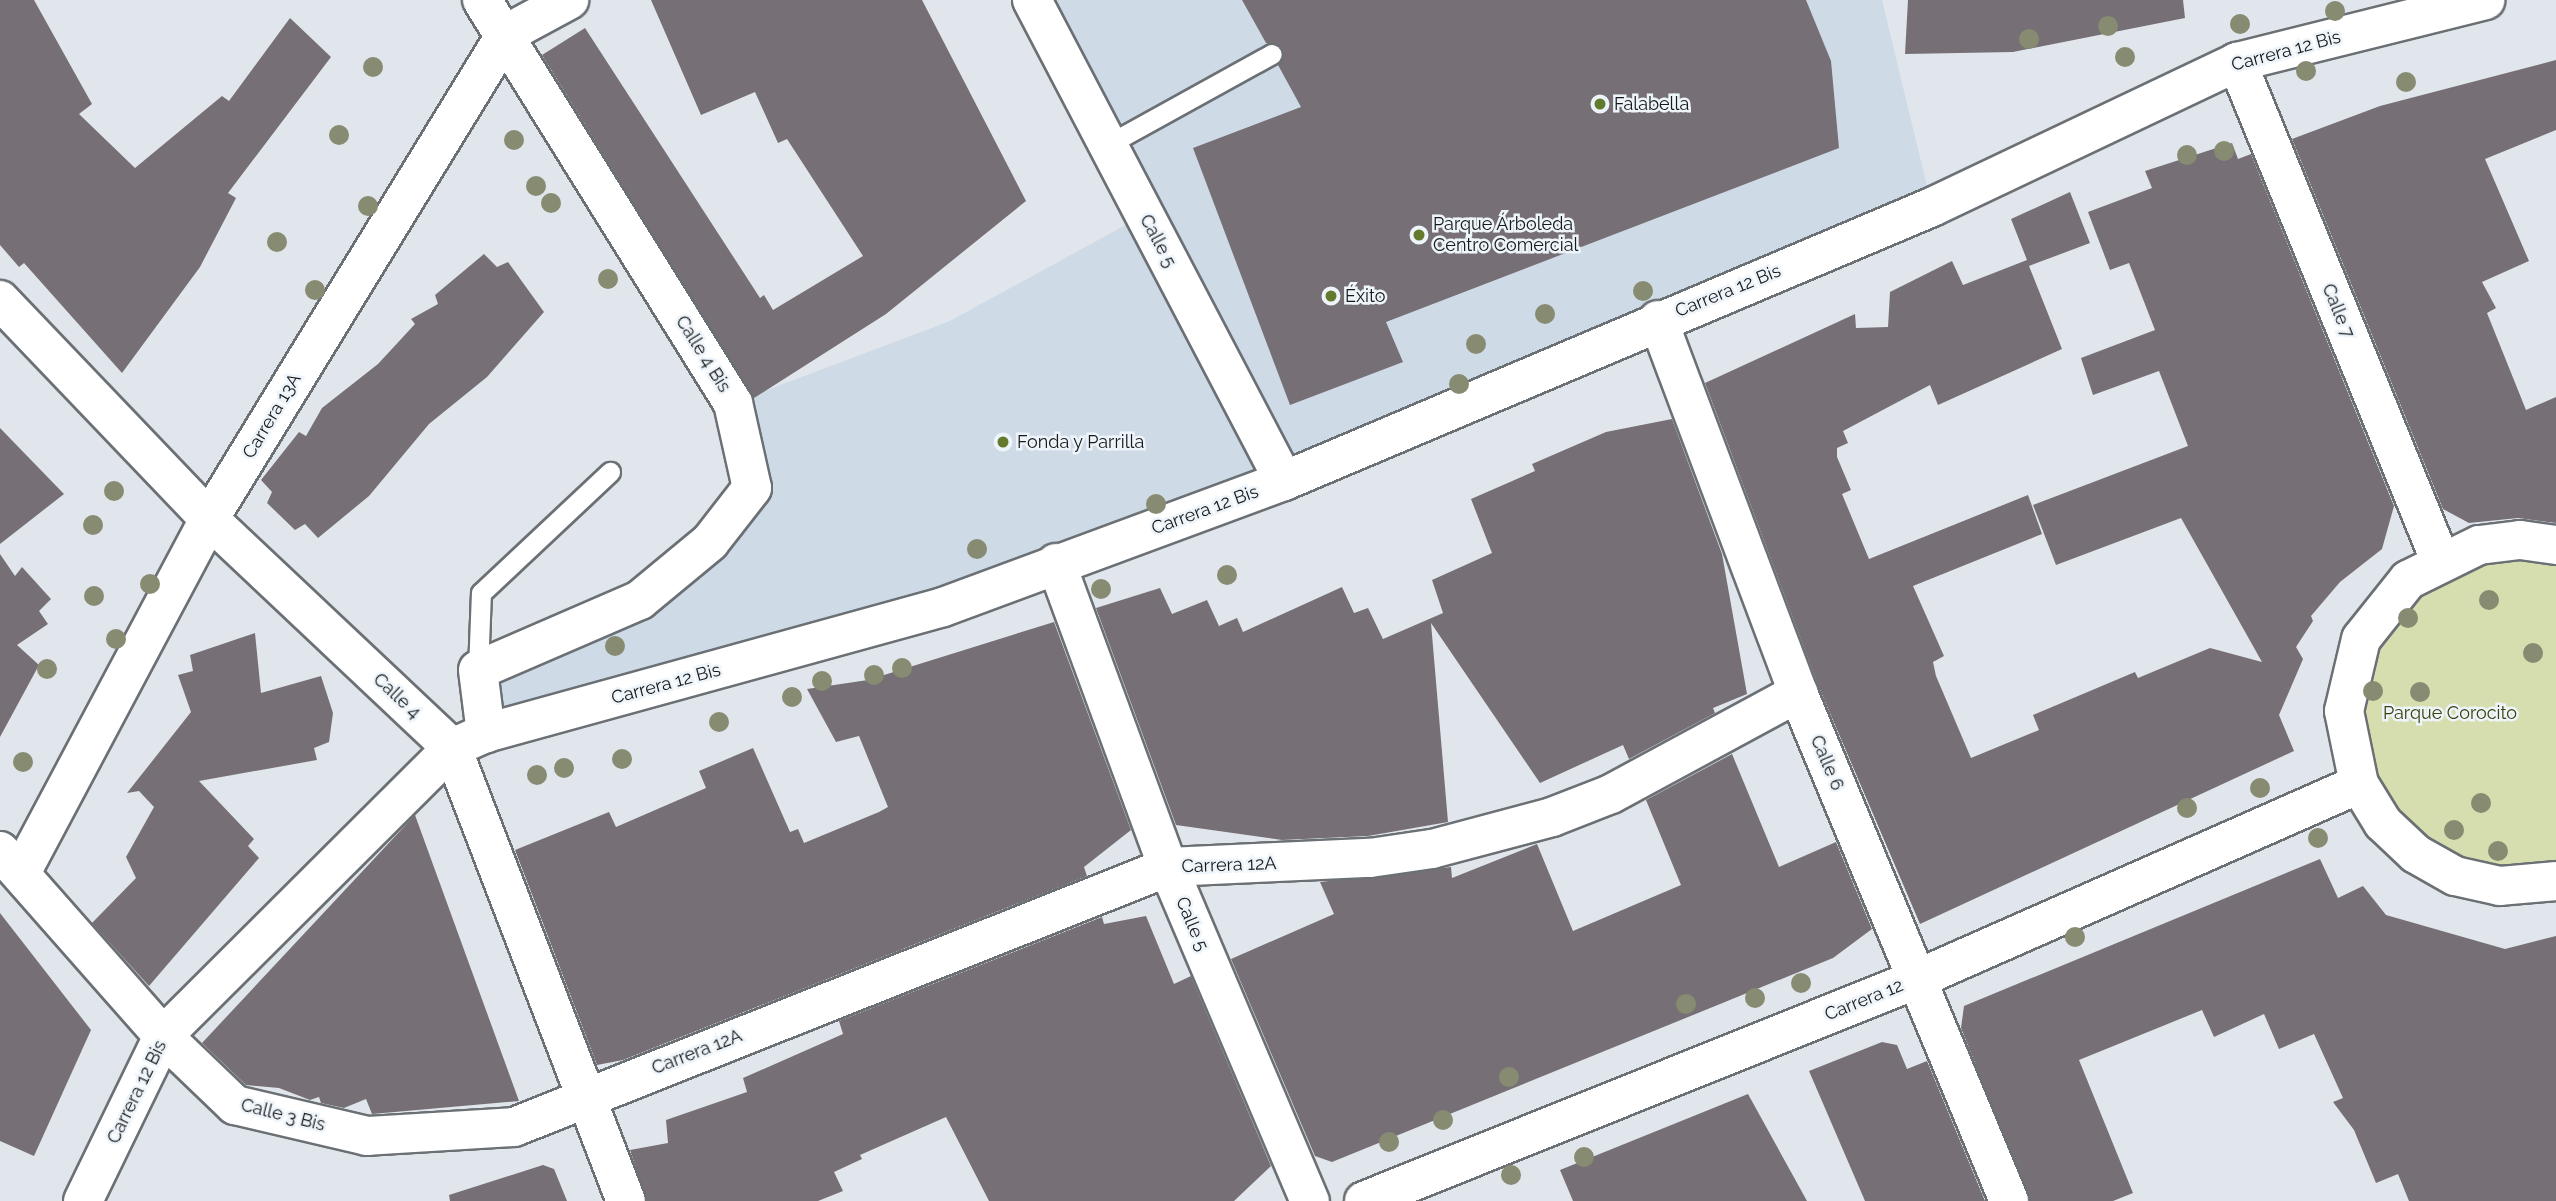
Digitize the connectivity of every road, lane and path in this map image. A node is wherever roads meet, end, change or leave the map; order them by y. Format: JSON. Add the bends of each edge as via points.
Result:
{"nodes":[{"id":1,"x":482,"y":0,"type":"edge"},
{"id":2,"x":569,"y":0,"type":"edge"},
{"id":3,"x":1032,"y":0,"type":"edge"},
{"id":4,"x":2485,"y":0,"type":"edge"},
{"id":5,"x":506,"y":34,"type":"junction"},
{"id":6,"x":1272,"y":54,"type":"dead end"},
{"id":7,"x":2237,"y":62,"type":"junction"},
{"id":8,"x":1107,"y":145,"type":"junction"},
{"id":9,"x":0,"y":300,"type":"edge"},
{"id":10,"x":1658,"y":320,"type":"junction"},
{"id":11,"x":610,"y":472,"type":"dead end"},
{"id":12,"x":1284,"y":481,"type":"junction"},
{"id":13,"x":209,"y":520,"type":"junction"},
{"id":14,"x":2556,"y":545,"type":"edge"},
{"id":15,"x":2440,"y":560,"type":"junction"},
{"id":16,"x":1056,"y":563,"type":"junction"},
{"id":17,"x":478,"y":670,"type":"junction"},
{"id":18,"x":1798,"y":693,"type":"junction"},
{"id":19,"x":486,"y":733,"type":"junction"},
{"id":20,"x":452,"y":748,"type":"junction"},
{"id":21,"x":2358,"y":784,"type":"junction"},
{"id":22,"x":11,"y":861,"type":"edge"},
{"id":23,"x":1168,"y":867,"type":"junction"},
{"id":24,"x":2556,"y":881,"type":"edge"},
{"id":25,"x":1917,"y":979,"type":"junction"},
{"id":26,"x":163,"y":1036,"type":"junction"},
{"id":27,"x":585,"y":1096,"type":"junction"},
{"id":28,"x":83,"y":1201,"type":"edge"},
{"id":29,"x":626,"y":1201,"type":"edge"},
{"id":30,"x":1310,"y":1201,"type":"edge"},
{"id":31,"x":1364,"y":1201,"type":"edge"},
{"id":32,"x":2009,"y":1201,"type":"edge"}],
"edges":[{"from":1,"to":5,"type":"street","name":"Calle 4 Bis"},
{"from":2,"to":5,"type":"street"},
{"from":3,"to":8,"type":"street","name":"Calle 5"},
{"from":4,"to":7,"type":"street","name":"Carrera 12 Bis"},
{"from":5,"to":13,"type":"street","name":"Carrera 13A"},
{"from":5,"to":17,"type":"street","name":"Calle 4 Bis","via":[[733,403],[752,488],[710,542],[640,600]]},
{"from":6,"to":8,"type":"lane"},
{"from":7,"to":10,"type":"street","name":"Carrera 12 Bis","via":[[1931,207]]},
{"from":7,"to":15,"type":"street","name":"Calle 7"},
{"from":8,"to":12,"type":"street","name":"Calle 5"},
{"from":9,"to":13,"type":"street","name":"Calle 4"},
{"from":10,"to":12,"type":"street","name":"Carrera 12 Bis"},
{"from":10,"to":18,"type":"street","name":"Calle 6"},
{"from":11,"to":17,"type":"lane","via":[[481,593]]},
{"from":12,"to":16,"type":"street","name":"Carrera 12 Bis"},
{"from":13,"to":20,"type":"street","name":"Calle 4"},
{"from":13,"to":22,"type":"street","name":"Carrera 13A"},
{"from":14,"to":15,"type":"street","via":[[2520,540],[2479,545]]},
{"from":15,"to":21,"type":"street","via":[[2399,589],[2361,639],[2344,711]]},
{"from":16,"to":19,"type":"street","name":"Carrera 12 Bis","via":[[943,607]]},
{"from":16,"to":23,"type":"street","name":"Calle 5"},
{"from":17,"to":19,"type":"street"},
{"from":18,"to":23,"type":"street","name":"Carrera 12A","via":[[1611,794],[1493,835],[1370,858]]},
{"from":18,"to":25,"type":"street","name":"Calle 6"},
{"from":19,"to":20,"type":"street","name":"Carrera 12 Bis"},
{"from":20,"to":26,"type":"street","name":"Carrera 12 Bis"},
{"from":20,"to":27,"type":"street","name":"Calle 4"},
{"from":21,"to":24,"type":"street","via":[[2383,823],[2407,846],[2455,876],[2500,886]]},
{"from":21,"to":25,"type":"street","name":"Carrera 12"},
{"from":22,"to":26,"type":"street","name":"Calle 3 Bis"},
{"from":23,"to":27,"type":"street","name":"Carrera 12A"},
{"from":23,"to":30,"type":"street","name":"Calle 5"},
{"from":25,"to":31,"type":"street","name":"Carrera 12"},
{"from":25,"to":32,"type":"street","name":"Calle 6"},
{"from":26,"to":27,"type":"street","name":"Calle 3 Bis","via":[[236,1105],[367,1136],[513,1127]]},
{"from":26,"to":28,"type":"street","name":"Carrera 12 Bis"},
{"from":27,"to":29,"type":"street","name":"Calle 4"}]}
